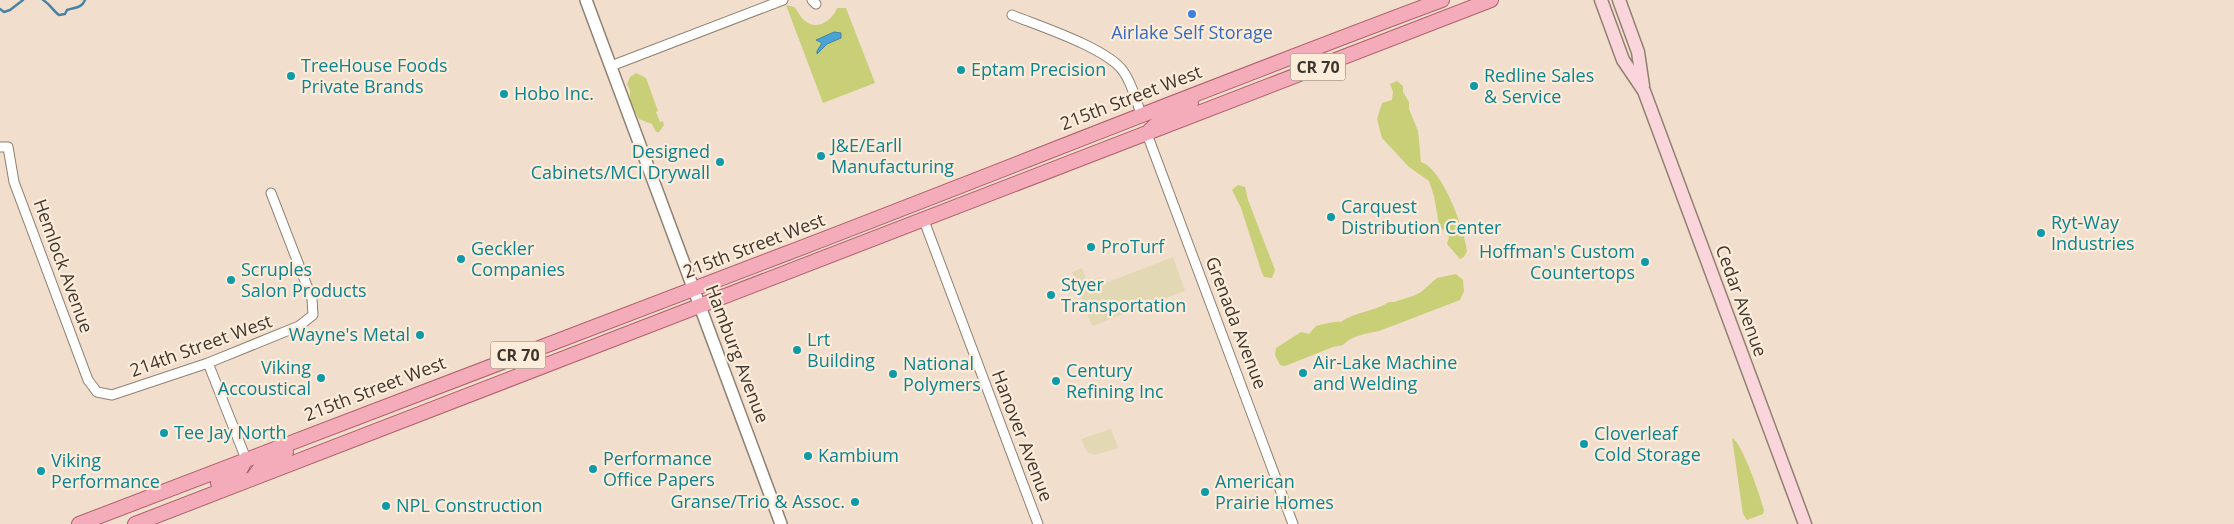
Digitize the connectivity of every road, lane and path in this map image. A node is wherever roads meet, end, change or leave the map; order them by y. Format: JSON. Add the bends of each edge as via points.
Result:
{"nodes":[{"id":1,"x":586,"y":0,"type":"edge"},
{"id":2,"x":783,"y":0,"type":"edge"},
{"id":3,"x":1442,"y":0,"type":"edge"},
{"id":4,"x":1491,"y":0,"type":"edge"},
{"id":5,"x":1601,"y":0,"type":"edge"},
{"id":6,"x":1619,"y":0,"type":"edge"},
{"id":7,"x":1012,"y":15,"type":"dead end"},
{"id":8,"x":611,"y":66,"type":"junction"},
{"id":9,"x":1248,"y":73,"type":"junction"},
{"id":10,"x":1644,"y":91,"type":"junction"},
{"id":11,"x":1141,"y":114,"type":"junction"},
{"id":12,"x":1147,"y":134,"type":"junction"},
{"id":13,"x":4,"y":147,"type":"edge"},
{"id":14,"x":1025,"y":180,"type":"junction"},
{"id":15,"x":271,"y":193,"type":"dead end"},
{"id":16,"x":923,"y":218,"type":"junction"},
{"id":17,"x":693,"y":289,"type":"junction"},
{"id":18,"x":699,"y":305,"type":"junction"},
{"id":19,"x":208,"y":363,"type":"junction"},
{"id":20,"x":97,"y":392,"type":"joint"},
{"id":21,"x":343,"y":421,"type":"junction"},
{"id":22,"x":246,"y":459,"type":"junction"},
{"id":23,"x":253,"y":478,"type":"junction"},
{"id":24,"x":151,"y":518,"type":"junction"},
{"id":25,"x":79,"y":524,"type":"edge"},
{"id":26,"x":135,"y":524,"type":"edge"},
{"id":27,"x":781,"y":524,"type":"edge"},
{"id":28,"x":1038,"y":524,"type":"edge"},
{"id":29,"x":1293,"y":524,"type":"edge"},
{"id":30,"x":1805,"y":524,"type":"edge"}],
"edges":[{"from":1,"to":8,"type":"street","name":"Hamburg Avenue"},
{"from":2,"to":8,"type":"street"},
{"from":3,"to":9,"type":"main road","name":"215th Street West","number":"CR 70"},
{"from":4,"to":12,"type":"main road","name":"215th Street West","number":"CR 70"},
{"from":5,"to":10,"type":"main road","name":"Cedar Avenue","via":[[1624,60]]},
{"from":6,"to":10,"type":"main road","name":"Cedar Avenue","via":[[1638,52]]},
{"from":7,"to":11,"type":"street","via":[[1113,60],[1128,79]]},
{"from":8,"to":17,"type":"street","name":"Hamburg Avenue"},
{"from":9,"to":11,"type":"main road","name":"215th Street West","number":"CR 70"},
{"from":9,"to":12,"type":"main road","via":[[1233,86],[1164,117]]},
{"from":10,"to":30,"type":"main road","name":"Cedar Avenue"},
{"from":11,"to":14,"type":"main road","via":[[1129,132],[1071,156]]},
{"from":11,"to":17,"type":"main road","name":"215th Street West","number":"CR 70"},
{"from":12,"to":14,"type":"main road","name":"215th Street West","number":"CR 70"},
{"from":12,"to":29,"type":"street","name":"Grenada Avenue"},
{"from":13,"to":20,"type":"street","name":"Hemlock Avenue","via":[[88,380]]},
{"from":14,"to":16,"type":"main road","name":"215th Street West","number":"CR 70"},
{"from":15,"to":19,"type":"street","name":"214th Street West","via":[[312,299],[313,315],[300,326]]},
{"from":16,"to":18,"type":"main road","name":"215th Street West","number":"CR 70"},
{"from":16,"to":28,"type":"street","name":"Hanover Avenue"},
{"from":17,"to":18,"type":"street","name":"Hamburg Avenue"},
{"from":17,"to":21,"type":"main road","name":"215th Street West","number":"CR 70"},
{"from":18,"to":23,"type":"main road","name":"215th Street West","number":"CR 70"},
{"from":18,"to":27,"type":"street","name":"Hamburg Avenue"},
{"from":19,"to":20,"type":"street","name":"214th Street West","via":[[112,396]]},
{"from":19,"to":22,"type":"street"},
{"from":21,"to":22,"type":"main road","name":"215th Street West","number":"CR 70"},
{"from":21,"to":23,"type":"main road","via":[[322,436],[264,462]]},
{"from":22,"to":24,"type":"main road","via":[[239,472],[171,504]]},
{"from":22,"to":25,"type":"main road","name":"215th Street West","number":"CR 70"},
{"from":23,"to":24,"type":"main road","name":"215th Street West","number":"CR 70"},
{"from":24,"to":26,"type":"main road","name":"215th Street West","number":"CR 70"}]}
